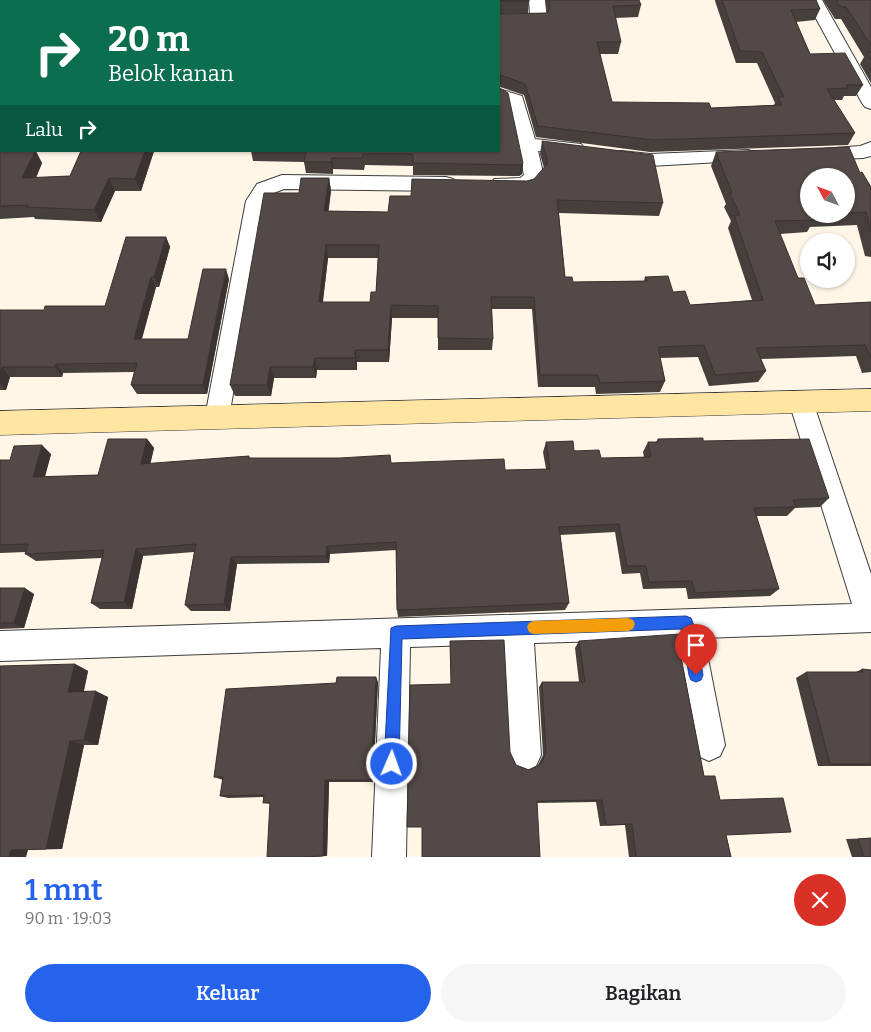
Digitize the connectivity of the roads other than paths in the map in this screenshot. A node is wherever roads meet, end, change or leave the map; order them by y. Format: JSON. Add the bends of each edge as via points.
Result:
{"nodes":[{"id":1,"x":537,"y":0,"type":"edge"},
{"id":2,"x":814,"y":0,"type":"edge"},
{"id":3,"x":500,"y":19,"type":"edge"},
{"id":4,"x":500,"y":94,"type":"edge"},
{"id":5,"x":871,"y":103,"type":"edge"},
{"id":6,"x":527,"y":144,"type":"junction"},
{"id":7,"x":871,"y":148,"type":"edge"},
{"id":8,"x":795,"y":155,"type":"edge"},
{"id":9,"x":766,"y":156,"type":"edge"},
{"id":10,"x":871,"y":400,"type":"edge"},
{"id":11,"x":801,"y":402,"type":"junction"},
{"id":12,"x":217,"y":417,"type":"junction"},
{"id":13,"x":0,"y":423,"type":"edge"},
{"id":14,"x":871,"y":617,"type":"edge"},
{"id":15,"x":686,"y":623,"type":"junction"},
{"id":16,"x":518,"y":628,"type":"junction"},
{"id":17,"x":396,"y":633,"type":"junction"},
{"id":18,"x":0,"y":646,"type":"edge"},
{"id":19,"x":709,"y":745,"type":"dead end"},
{"id":20,"x":525,"y":755,"type":"dead end"},
{"id":21,"x":389,"y":857,"type":"edge"}],
"edges":[{"from":1,"to":3,"type":"street","via":[[539,20]]},
{"from":2,"to":5,"type":"street"},
{"from":4,"to":6,"type":"street","via":[[516,100]]},
{"from":6,"to":9,"type":"street","via":[[650,160]]},
{"from":6,"to":12,"type":"street","via":[[534,177],[525,184],[282,182],[264,189],[256,201]]},
{"from":7,"to":8,"type":"street","via":[[863,152]]},
{"from":10,"to":11,"type":"street"},
{"from":11,"to":12,"type":"street"},
{"from":11,"to":14,"type":"street"},
{"from":12,"to":13,"type":"street"},
{"from":14,"to":15,"type":"street"},
{"from":15,"to":16,"type":"street"},
{"from":15,"to":19,"type":"street"},
{"from":16,"to":17,"type":"street"},
{"from":16,"to":20,"type":"street"},
{"from":17,"to":18,"type":"street"},
{"from":17,"to":21,"type":"street"}]}
